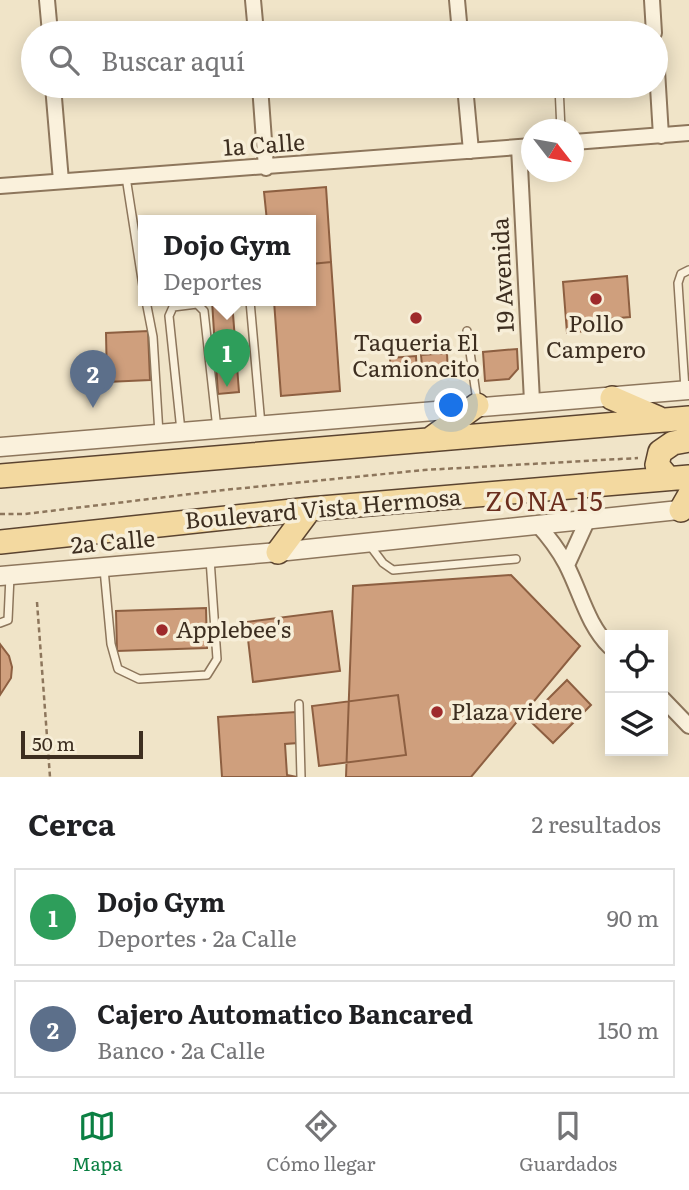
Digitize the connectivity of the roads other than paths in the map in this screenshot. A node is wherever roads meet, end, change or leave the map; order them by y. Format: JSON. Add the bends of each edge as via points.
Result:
{"nodes":[{"id":1,"x":47,"y":0,"type":"edge"},
{"id":2,"x":253,"y":0,"type":"edge"},
{"id":3,"x":457,"y":0,"type":"edge"},
{"id":4,"x":652,"y":0,"type":"edge"},
{"id":5,"x":49,"y":21,"type":"edge"},
{"id":6,"x":255,"y":21,"type":"edge"},
{"id":7,"x":459,"y":21,"type":"edge"},
{"id":8,"x":653,"y":21,"type":"edge"},
{"id":9,"x":55,"y":98,"type":"edge"},
{"id":10,"x":261,"y":98,"type":"edge"},
{"id":11,"x":466,"y":98,"type":"edge"},
{"id":12,"x":560,"y":98,"type":"edge"},
{"id":13,"x":659,"y":98,"type":"edge"},
{"id":14,"x":560,"y":119,"type":"edge"},
{"id":15,"x":689,"y":134,"type":"edge"},
{"id":16,"x":662,"y":136,"type":"junction"},
{"id":17,"x":584,"y":141,"type":"edge"},
{"id":18,"x":521,"y":146,"type":"edge"},
{"id":19,"x":471,"y":150,"type":"junction"},
{"id":20,"x":267,"y":168,"type":"junction"},
{"id":21,"x":126,"y":177,"type":"junction"},
{"id":22,"x":61,"y":181,"type":"junction"},
{"id":23,"x":526,"y":182,"type":"edge"},
{"id":24,"x":0,"y":186,"type":"edge"},
{"id":25,"x":138,"y":254,"type":"edge"},
{"id":26,"x":689,"y":270,"type":"edge"},
{"id":27,"x":147,"y":306,"type":"edge"},
{"id":28,"x":179,"y":306,"type":"edge"},
{"id":29,"x":199,"y":306,"type":"edge"},
{"id":30,"x":250,"y":306,"type":"edge"},
{"id":31,"x":467,"y":331,"type":"dead end"},
{"id":32,"x":687,"y":390,"type":"edge"},
{"id":33,"x":612,"y":398,"type":"junction"},
{"id":34,"x":532,"y":401,"type":"junction"},
{"id":35,"x":477,"y":405,"type":"junction"},
{"id":36,"x":689,"y":418,"type":"edge"},
{"id":37,"x":660,"y":420,"type":"junction"},
{"id":38,"x":261,"y":426,"type":"junction"},
{"id":39,"x":217,"y":430,"type":"junction"},
{"id":40,"x":181,"y":433,"type":"junction"},
{"id":41,"x":159,"y":435,"type":"junction"},
{"id":42,"x":689,"y":440,"type":"edge"},
{"id":43,"x":428,"y":441,"type":"junction"},
{"id":44,"x":0,"y":447,"type":"edge"},
{"id":45,"x":71,"y":469,"type":"junction"},
{"id":46,"x":0,"y":476,"type":"edge"},
{"id":47,"x":678,"y":477,"type":"edge"},
{"id":48,"x":0,"y":490,"type":"edge"},
{"id":49,"x":686,"y":505,"type":"edge"},
{"id":50,"x":310,"y":509,"type":"junction"},
{"id":51,"x":588,"y":519,"type":"junction"},
{"id":52,"x":537,"y":524,"type":"junction"},
{"id":53,"x":0,"y":541,"type":"edge"},
{"id":54,"x":368,"y":542,"type":"junction"},
{"id":55,"x":278,"y":552,"type":"junction"},
{"id":56,"x":210,"y":558,"type":"junction"},
{"id":57,"x":516,"y":559,"type":"dead end"},
{"id":58,"x":567,"y":565,"type":"junction"},
{"id":59,"x":104,"y":567,"type":"junction"},
{"id":60,"x":5,"y":576,"type":"edge"},
{"id":61,"x":0,"y":623,"type":"edge"},
{"id":62,"x":605,"y":642,"type":"edge"},
{"id":63,"x":299,"y":704,"type":"dead end"},
{"id":64,"x":668,"y":704,"type":"edge"},
{"id":65,"x":689,"y":726,"type":"edge"},
{"id":66,"x":302,"y":777,"type":"edge"}],
"edges":[{"from":1,"to":5,"type":"street"},
{"from":2,"to":6,"type":"street"},
{"from":3,"to":7,"type":"street"},
{"from":4,"to":8,"type":"street"},
{"from":9,"to":22,"type":"street"},
{"from":10,"to":20,"type":"street"},
{"from":11,"to":19,"type":"street"},
{"from":12,"to":14,"type":"lane"},
{"from":13,"to":16,"type":"street"},
{"from":15,"to":16,"type":"street"},
{"from":16,"to":17,"type":"street"},
{"from":18,"to":19,"type":"street","name":"1a Calle"},
{"from":19,"to":20,"type":"street","name":"1a Calle"},
{"from":20,"to":21,"type":"street","name":"1a Calle"},
{"from":21,"to":22,"type":"street","name":"1a Calle"},
{"from":21,"to":25,"type":"lane"},
{"from":22,"to":24,"type":"street","name":"1a Calle"},
{"from":23,"to":34,"type":"street","name":"19 Avenida"},
{"from":26,"to":32,"type":"lane","via":[[681,274],[678,283]]},
{"from":27,"to":41,"type":"lane"},
{"from":28,"to":40,"type":"lane","via":[[173,307],[169,316]]},
{"from":29,"to":39,"type":"lane","via":[[204,311]]},
{"from":30,"to":38,"type":"lane"},
{"from":31,"to":35,"type":"lane"},
{"from":32,"to":33,"type":"street"},
{"from":33,"to":34,"type":"street"},
{"from":33,"to":37,"type":"main road"},
{"from":34,"to":35,"type":"street"},
{"from":35,"to":38,"type":"street"},
{"from":35,"to":43,"type":"main road"},
{"from":36,"to":37,"type":"main road"},
{"from":37,"to":43,"type":"main road"},
{"from":38,"to":39,"type":"street"},
{"from":39,"to":40,"type":"street"},
{"from":40,"to":41,"type":"street"},
{"from":41,"to":44,"type":"street"},
{"from":42,"to":47,"type":"main road","via":[[668,445],[658,457],[659,469]]},
{"from":43,"to":45,"type":"main road"},
{"from":45,"to":46,"type":"main road"},
{"from":45,"to":48,"type":"main road","via":[[33,486]]},
{"from":47,"to":50,"type":"main road","name":"Boulevard Vista Hermosa"},
{"from":49,"to":51,"type":"street","name":"2a Calle"},
{"from":50,"to":53,"type":"main road","name":"Boulevard Vista Hermosa"},
{"from":50,"to":55,"type":"main road"},
{"from":51,"to":52,"type":"street","name":"2a Calle"},
{"from":51,"to":58,"type":"street"},
{"from":52,"to":54,"type":"street","name":"2a Calle"},
{"from":52,"to":58,"type":"street"},
{"from":54,"to":55,"type":"street","name":"2a Calle"},
{"from":54,"to":57,"type":"lane","via":[[393,570]]},
{"from":55,"to":56,"type":"street","name":"2a Calle"},
{"from":56,"to":59,"type":"street","name":"2a Calle"},
{"from":56,"to":59,"type":"lane","via":[[217,659],[207,675],[139,679],[118,669],[111,644]]},
{"from":58,"to":62,"type":"street","via":[[596,633]]},
{"from":59,"to":60,"type":"street","name":"2a Calle"},
{"from":60,"to":61,"type":"lane","via":[[8,620]]},
{"from":63,"to":66,"type":"lane"},
{"from":64,"to":65,"type":"street"}]}
